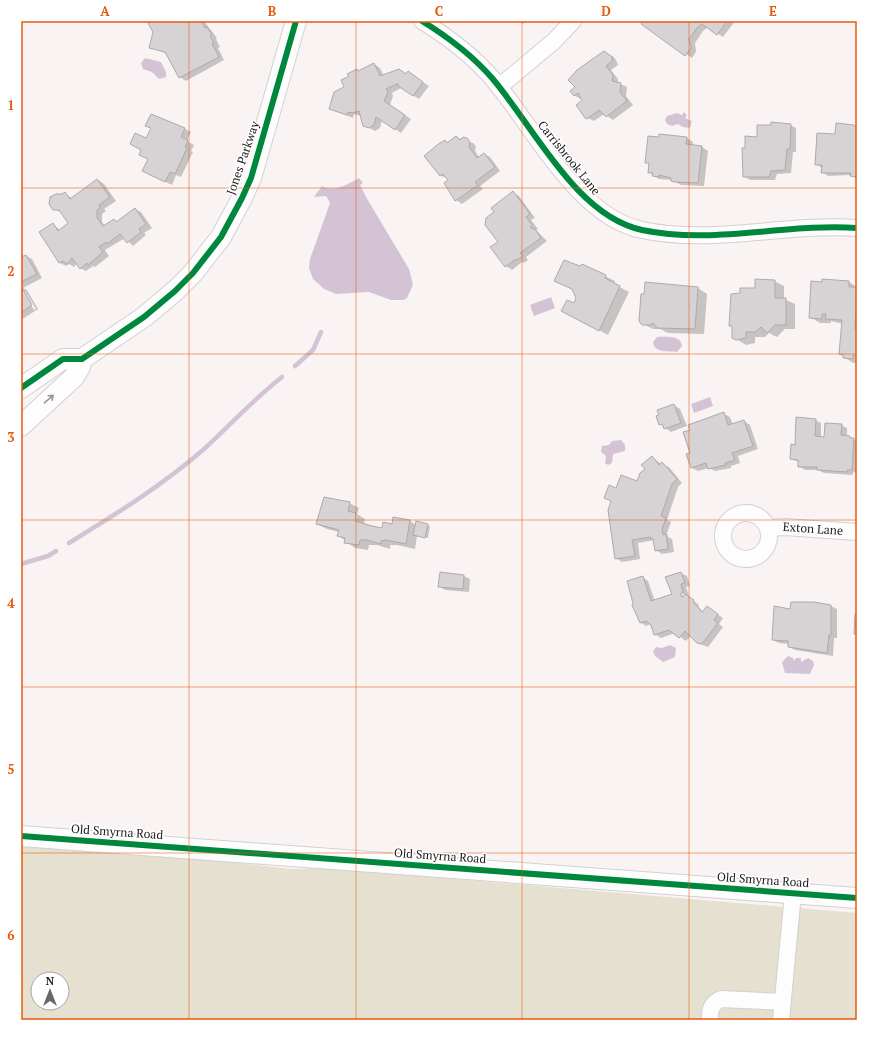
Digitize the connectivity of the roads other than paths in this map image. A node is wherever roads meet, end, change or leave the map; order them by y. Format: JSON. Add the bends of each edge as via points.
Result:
{"nodes":[{"id":1,"x":296,"y":21,"type":"edge"},
{"id":2,"x":422,"y":21,"type":"edge"},
{"id":3,"x":573,"y":21,"type":"edge"},
{"id":4,"x":499,"y":87,"type":"junction"},
{"id":5,"x":857,"y":228,"type":"edge"},
{"id":6,"x":82,"y":359,"type":"junction"},
{"id":7,"x":21,"y":388,"type":"edge"},
{"id":8,"x":21,"y":426,"type":"edge"},
{"id":9,"x":768,"y":528,"type":"dead end"},
{"id":10,"x":857,"y":532,"type":"edge"},
{"id":11,"x":21,"y":836,"type":"edge"},
{"id":12,"x":793,"y":893,"type":"junction"},
{"id":13,"x":857,"y":898,"type":"edge"},
{"id":14,"x":783,"y":1002,"type":"junction"},
{"id":15,"x":710,"y":1020,"type":"edge"},
{"id":16,"x":781,"y":1020,"type":"edge"}],
"edges":[{"from":1,"to":6,"type":"street","name":"Jones Parkway","via":[[251,178],[220,237],[193,273],[175,291],[144,317]]},
{"from":2,"to":4,"type":"street","name":"Carrisbrook Lane","via":[[463,49]]},
{"from":3,"to":4,"type":"street"},
{"from":4,"to":5,"type":"street","name":"Carrisbrook Lane","via":[[566,176],[589,202],[614,219],[641,230],[701,235],[812,227]]},
{"from":6,"to":7,"type":"street","via":[[63,359]]},
{"from":8,"to":6,"type":"street","one_way":true,"via":[[74,377]]},
{"from":9,"to":10,"type":"street","name":"Exton Lane"},
{"from":11,"to":12,"type":"street","name":"Old Smyrna Road"},
{"from":12,"to":13,"type":"street","name":"Old Smyrna Road"},
{"from":12,"to":14,"type":"street"},
{"from":14,"to":15,"type":"street","via":[[721,999],[710,1009]]},
{"from":14,"to":16,"type":"street"}]}
